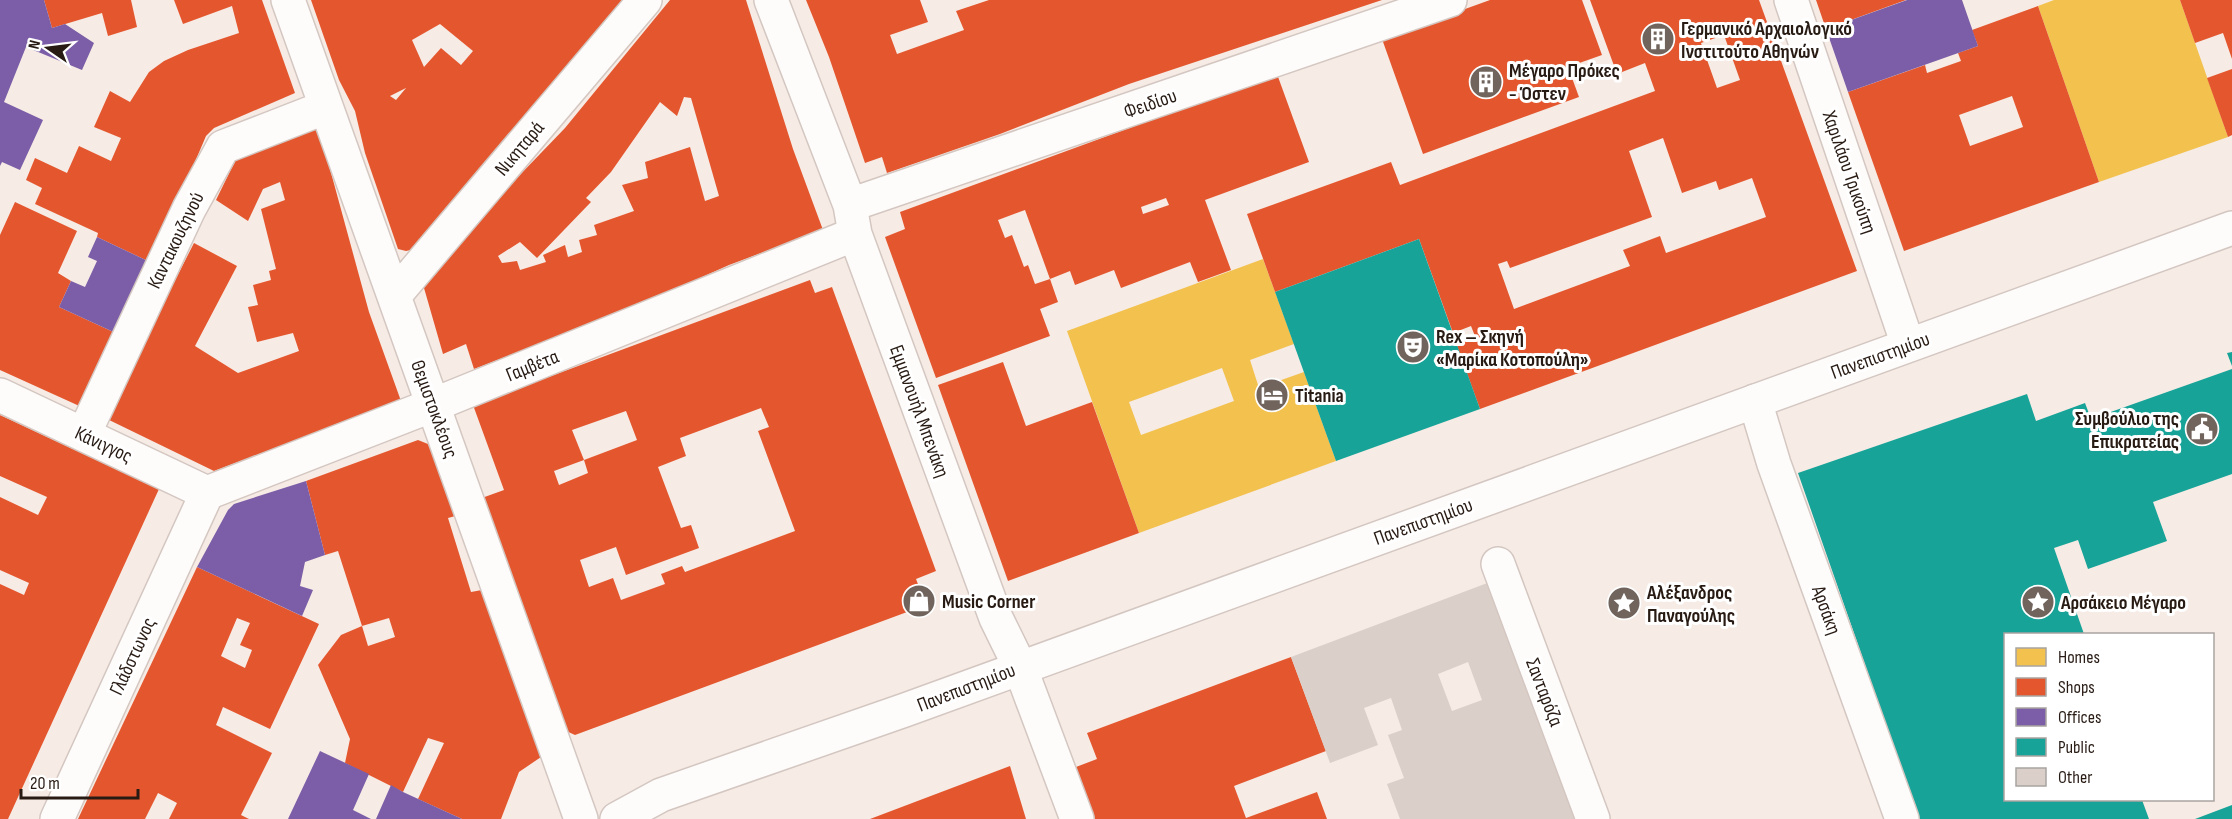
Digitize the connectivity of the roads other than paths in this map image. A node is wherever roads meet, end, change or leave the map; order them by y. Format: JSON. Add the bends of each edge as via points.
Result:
{"nodes":[{"id":1,"x":288,"y":0,"type":"edge"},
{"id":2,"x":645,"y":0,"type":"edge"},
{"id":3,"x":771,"y":0,"type":"edge"},
{"id":4,"x":1450,"y":0,"type":"edge"},
{"id":5,"x":1791,"y":0,"type":"edge"},
{"id":6,"x":326,"y":107,"type":"junction"},
{"id":7,"x":853,"y":220,"type":"junction"},
{"id":8,"x":2232,"y":228,"type":"edge"},
{"id":9,"x":394,"y":296,"type":"junction"},
{"id":10,"x":1908,"y":345,"type":"junction"},
{"id":11,"x":0,"y":395,"type":"edge"},
{"id":12,"x":1755,"y":401,"type":"junction"},
{"id":13,"x":433,"y":405,"type":"junction"},
{"id":14,"x":84,"y":434,"type":"junction"},
{"id":15,"x":207,"y":493,"type":"junction"},
{"id":16,"x":1498,"y":564,"type":"dead end"},
{"id":17,"x":1020,"y":667,"type":"junction"},
{"id":18,"x":57,"y":819,"type":"edge"},
{"id":19,"x":581,"y":819,"type":"edge"},
{"id":20,"x":617,"y":819,"type":"edge"},
{"id":21,"x":1077,"y":819,"type":"edge"},
{"id":22,"x":1593,"y":819,"type":"edge"},
{"id":23,"x":1902,"y":819,"type":"edge"}],
"edges":[{"from":1,"to":6,"type":"street","name":"Θεμιστοκλέους"},
{"from":2,"to":9,"type":"street","name":"Νικηταρά"},
{"from":3,"to":7,"type":"street","name":"Εμμανουήλ Μπενάκη"},
{"from":4,"to":7,"type":"street","name":"Φειδίου"},
{"from":5,"to":10,"type":"street","name":"Χαριλάου Τρικούπη"},
{"from":6,"to":9,"type":"street","name":"Θεμιστοκλέους"},
{"from":6,"to":14,"type":"street","name":"Καντακουζηνού","via":[[223,147],[189,209]]},
{"from":7,"to":13,"type":"street","name":"Γαμβέτα"},
{"from":7,"to":17,"type":"street","name":"Εμμανουήλ Μπενάκη","via":[[996,618]]},
{"from":8,"to":10,"type":"street","name":"Πανεπιστημίου"},
{"from":9,"to":13,"type":"street","name":"Θεμιστοκλέους"},
{"from":10,"to":12,"type":"street","name":"Πανεπιστημίου"},
{"from":11,"to":14,"type":"street","name":"Κάνιγγος"},
{"from":12,"to":17,"type":"street","name":"Πανεπιστημίου"},
{"from":12,"to":23,"type":"street","name":"Αρσάκη"},
{"from":13,"to":15,"type":"street","name":"Γαμβέτα"},
{"from":13,"to":19,"type":"street","name":"Θεμιστοκλέους"},
{"from":14,"to":15,"type":"street","name":"Κάνιγγος"},
{"from":15,"to":18,"type":"street","name":"Γλάδστωνος"},
{"from":16,"to":22,"type":"street","name":"Σανταρόζα"},
{"from":17,"to":20,"type":"street","name":"Πανεπιστημίου","via":[[661,795]]},
{"from":17,"to":21,"type":"street","name":"Εμμανουήλ Μπενάκη"}]}
